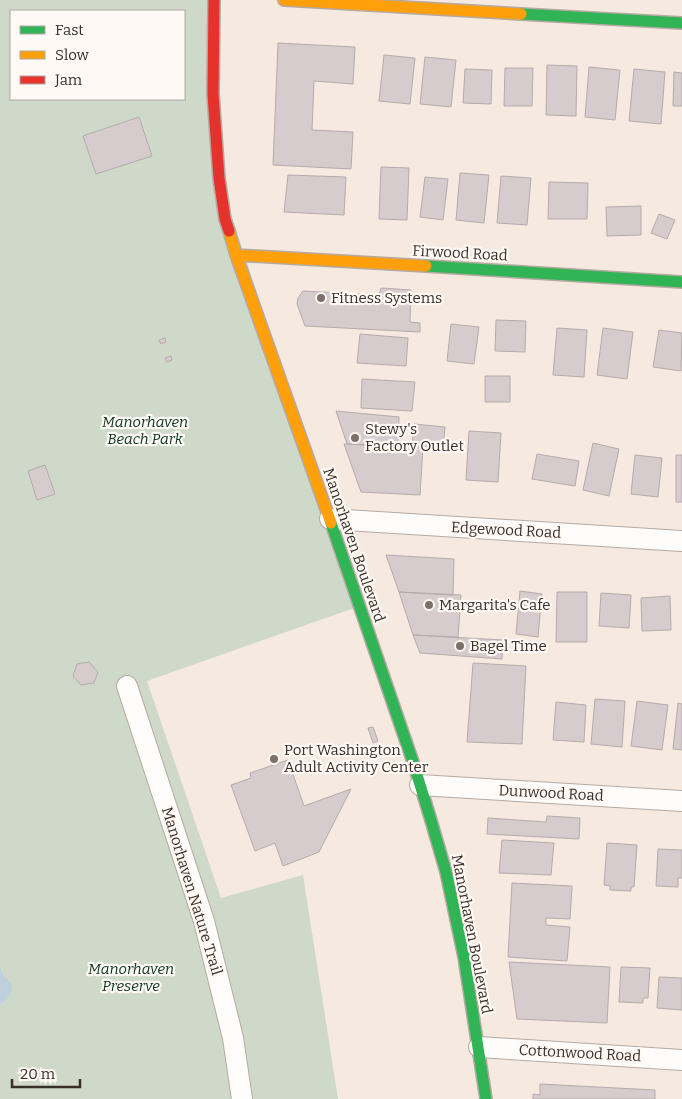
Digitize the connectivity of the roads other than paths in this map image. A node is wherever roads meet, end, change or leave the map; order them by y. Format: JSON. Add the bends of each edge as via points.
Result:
{"nodes":[{"id":1,"x":214,"y":0,"type":"edge"},
{"id":2,"x":284,"y":0,"type":"edge"},
{"id":3,"x":682,"y":23,"type":"edge"},
{"id":4,"x":236,"y":254,"type":"junction"},
{"id":5,"x":682,"y":282,"type":"edge"},
{"id":6,"x":330,"y":519,"type":"junction"},
{"id":7,"x":682,"y":541,"type":"edge"},
{"id":8,"x":128,"y":686,"type":"dead end"},
{"id":9,"x":420,"y":785,"type":"junction"},
{"id":10,"x":682,"y":800,"type":"edge"},
{"id":11,"x":479,"y":1047,"type":"junction"},
{"id":12,"x":682,"y":1060,"type":"edge"},
{"id":13,"x":242,"y":1099,"type":"edge"},
{"id":14,"x":486,"y":1099,"type":"edge"}],
"edges":[{"from":1,"to":4,"type":"street","name":"Manorhaven Boulevard","via":[[213,94],[219,178],[225,219]]},
{"from":2,"to":3,"type":"street"},
{"from":4,"to":5,"type":"street","name":"Firwood Road"},
{"from":4,"to":6,"type":"street","name":"Manorhaven Boulevard"},
{"from":6,"to":7,"type":"street","name":"Edgewood Road"},
{"from":6,"to":9,"type":"street","name":"Manorhaven Boulevard"},
{"from":8,"to":13,"type":"street","name":"Manorhaven Nature Trail","via":[[204,921],[233,1038]]},
{"from":9,"to":10,"type":"street","name":"Dunwood Road"},
{"from":9,"to":11,"type":"street","name":"Manorhaven Boulevard","via":[[452,898]]},
{"from":11,"to":12,"type":"street","name":"Cottonwood Road"},
{"from":11,"to":14,"type":"street","name":"Manorhaven Boulevard"}]}
